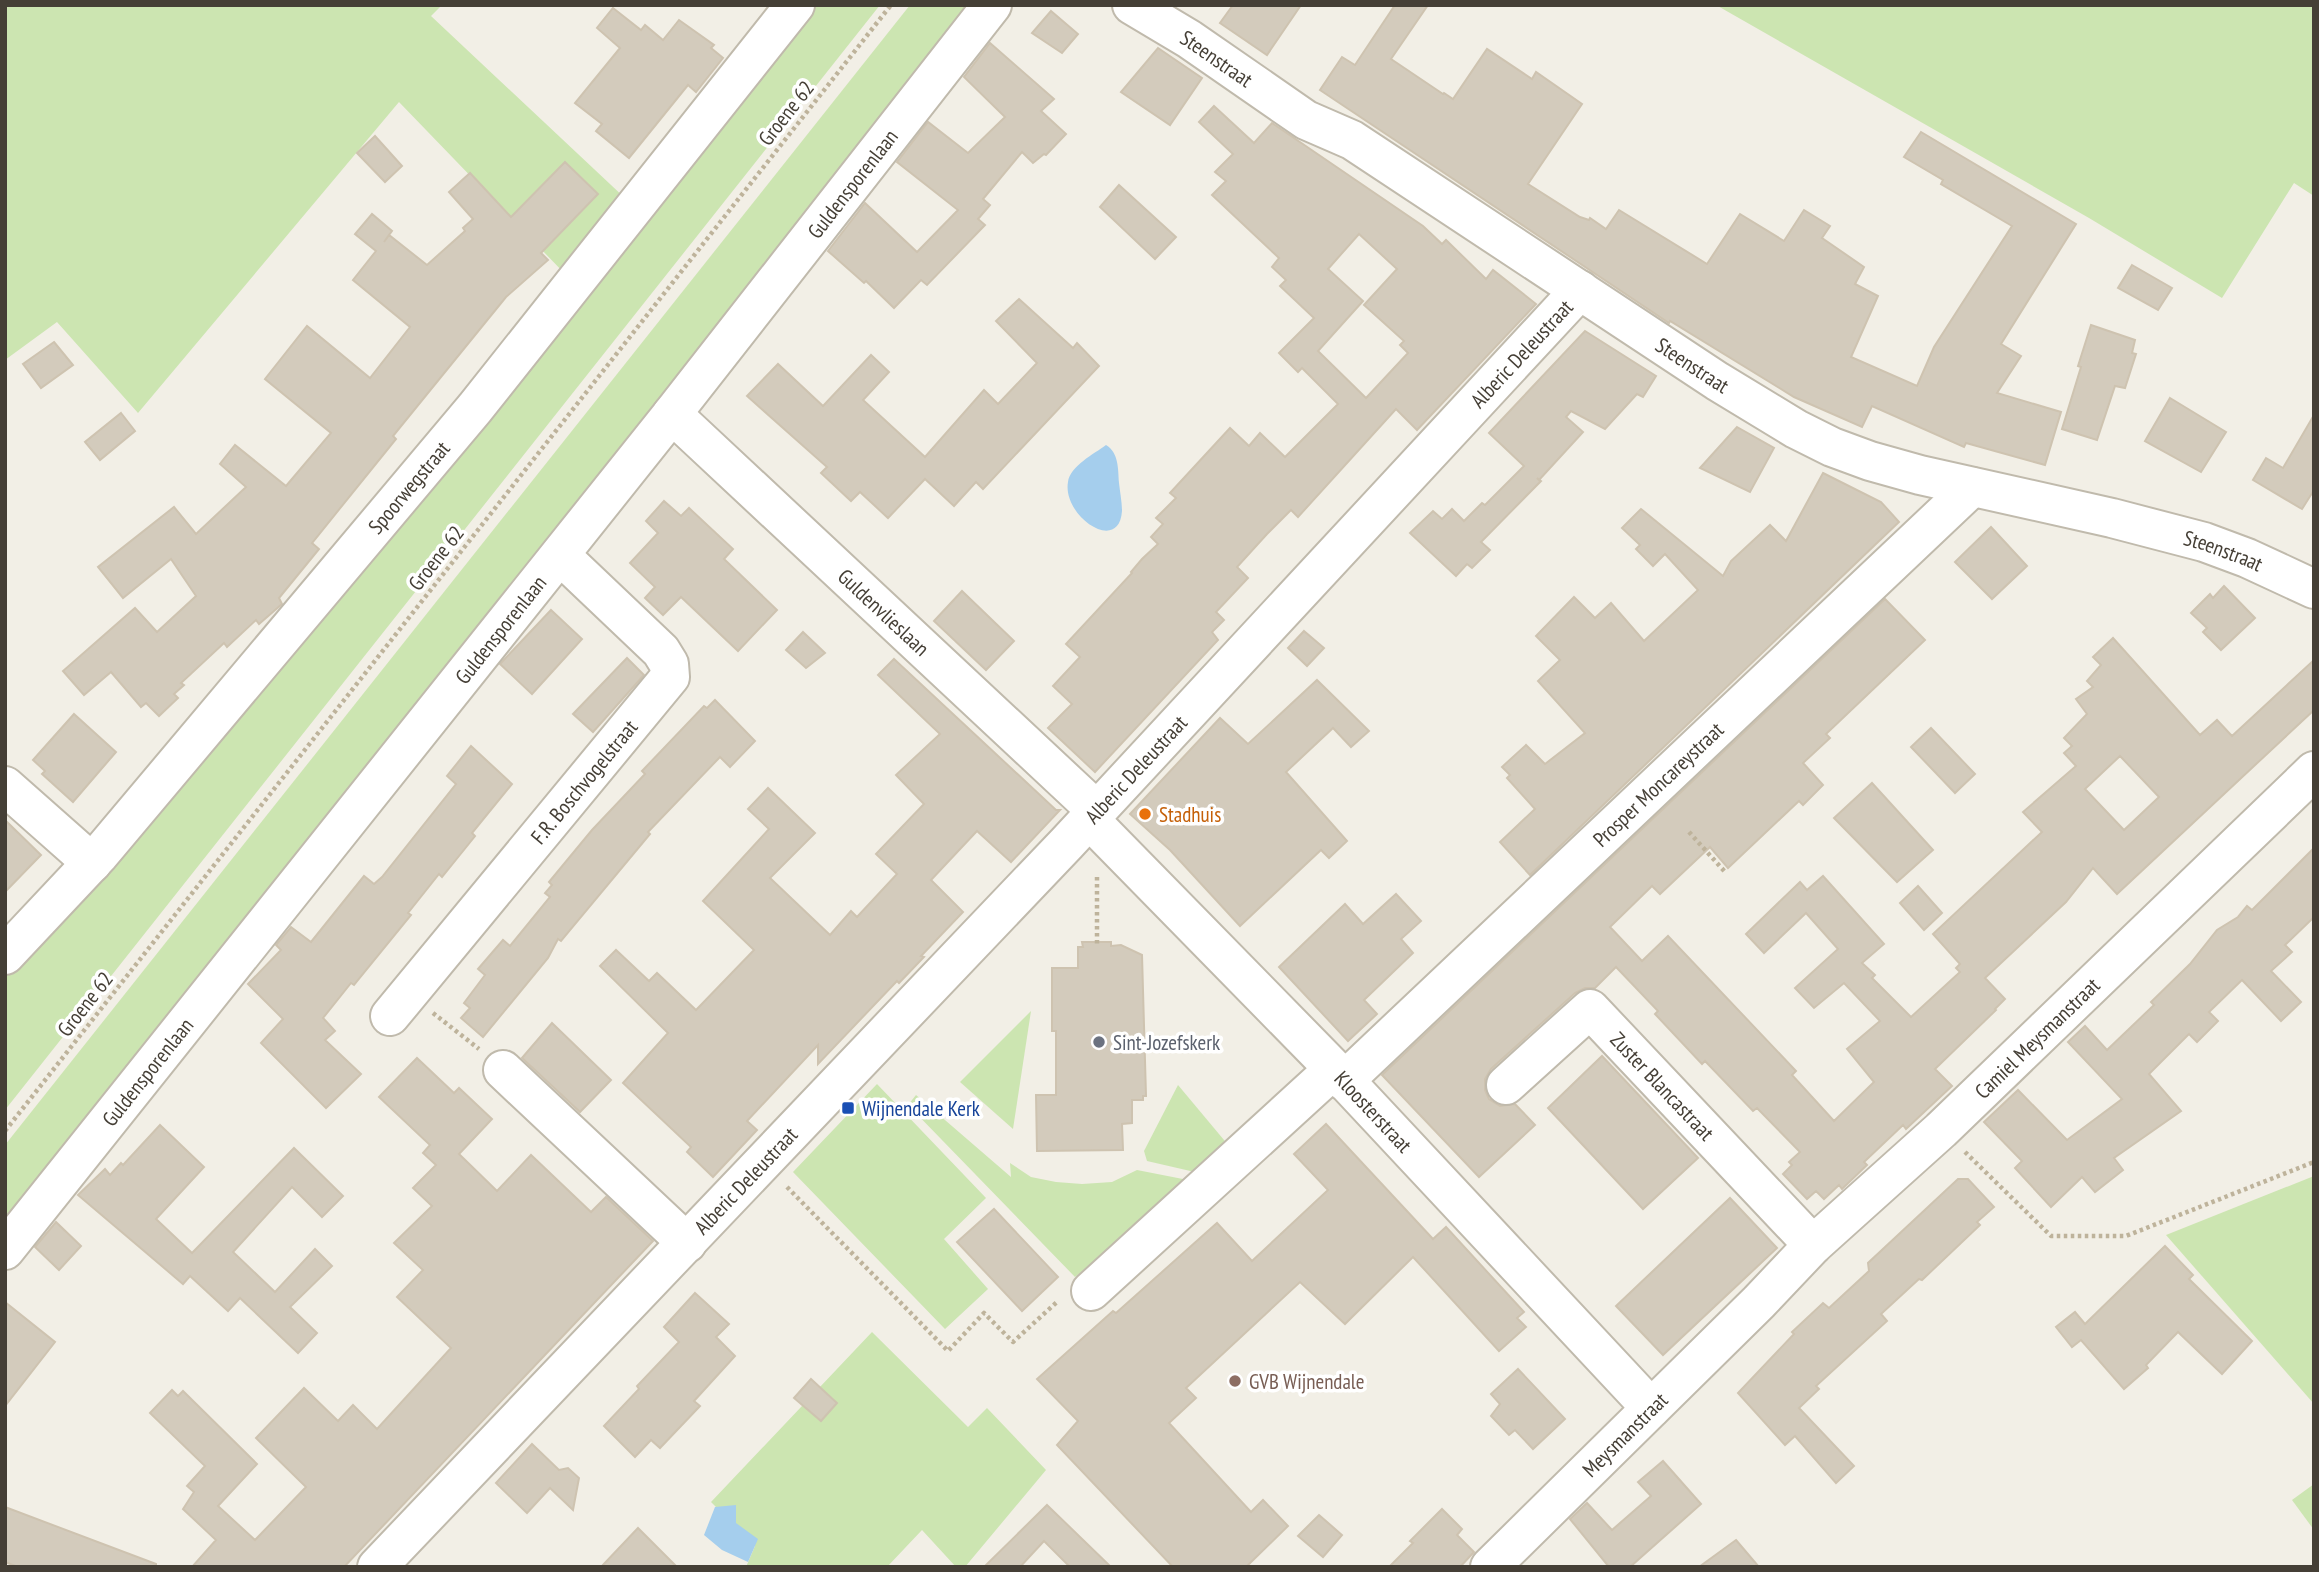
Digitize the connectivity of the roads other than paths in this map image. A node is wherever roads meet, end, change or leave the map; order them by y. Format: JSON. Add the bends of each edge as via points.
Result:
{"nodes":[{"id":1,"x":795,"y":5,"type":"edge"},
{"id":2,"x":992,"y":5,"type":"edge"},
{"id":3,"x":1132,"y":5,"type":"edge"},
{"id":4,"x":1580,"y":290,"type":"junction"},
{"id":5,"x":672,"y":414,"type":"junction"},
{"id":6,"x":1972,"y":487,"type":"junction"},
{"id":7,"x":560,"y":555,"type":"junction"},
{"id":8,"x":2314,"y":589,"type":"edge"},
{"id":9,"x":2314,"y":771,"type":"edge"},
{"id":10,"x":5,"y":786,"type":"edge"},
{"id":11,"x":1085,"y":824,"type":"junction"},
{"id":12,"x":92,"y":863,"type":"junction"},
{"id":13,"x":5,"y":955,"type":"edge"},
{"id":14,"x":399,"y":1006,"type":"road end"},
{"id":15,"x":503,"y":1070,"type":"road end"},
{"id":16,"x":1339,"y":1075,"type":"junction"},
{"id":17,"x":1506,"y":1085,"type":"dead end"},
{"id":18,"x":687,"y":1243,"type":"junction"},
{"id":19,"x":1813,"y":1245,"type":"junction"},
{"id":20,"x":5,"y":1250,"type":"edge"},
{"id":21,"x":1091,"y":1291,"type":"road end"},
{"id":22,"x":1759,"y":1302,"type":"joint"},
{"id":23,"x":1650,"y":1408,"type":"junction"},
{"id":24,"x":377,"y":1567,"type":"edge"},
{"id":25,"x":1490,"y":1567,"type":"edge"}],
"edges":[{"from":1,"to":12,"type":"street","name":"Spoorwegstraat","via":[[475,408]]},
{"from":2,"to":5,"type":"street","name":"Guldensporenlaan"},
{"from":3,"to":4,"type":"street","name":"Steenstraat","via":[[1306,120],[1352,140]]},
{"from":4,"to":6,"type":"street","name":"Steenstraat","via":[[1796,429],[1870,461]]},
{"from":4,"to":11,"type":"street","name":"Alberic Deleustraat"},
{"from":5,"to":7,"type":"street","name":"Guldensporenlaan"},
{"from":5,"to":11,"type":"street","name":"Guldenvlieslaan"},
{"from":6,"to":8,"type":"street","name":"Steenstraat","via":[[2204,542]]},
{"from":6,"to":16,"type":"street","name":"Prosper Moncareystraat"},
{"from":7,"to":14,"type":"street","name":"F.R. Boschvogelstraat","via":[[662,651],[670,677]]},
{"from":7,"to":20,"type":"street","name":"Guldensporenlaan"},
{"from":9,"to":19,"type":"street","name":"Camiel Meysmanstraat","via":[[1941,1130]]},
{"from":10,"to":12,"type":"street"},
{"from":11,"to":16,"type":"street","name":"Kloosterstraat"},
{"from":11,"to":18,"type":"street","name":"Alberic Deleustraat"},
{"from":12,"to":13,"type":"street","name":"Spoorwegstraat"},
{"from":15,"to":18,"type":"street","name":"Alberic Deleustraat"},
{"from":16,"to":21,"type":"street","name":"Prosper Moncareystraat"},
{"from":16,"to":23,"type":"street","name":"Kloosterstraat"},
{"from":17,"to":19,"type":"street","name":"Zuster Blancastraat","via":[[1590,1009]]},
{"from":18,"to":24,"type":"street","name":"Alberic Deleustraat"},
{"from":19,"to":22,"type":"street","name":"Camiel Meysmanstraat"},
{"from":22,"to":23,"type":"street","name":"Meysmanstraat"},
{"from":23,"to":25,"type":"street","name":"Meysmanstraat"}]}
